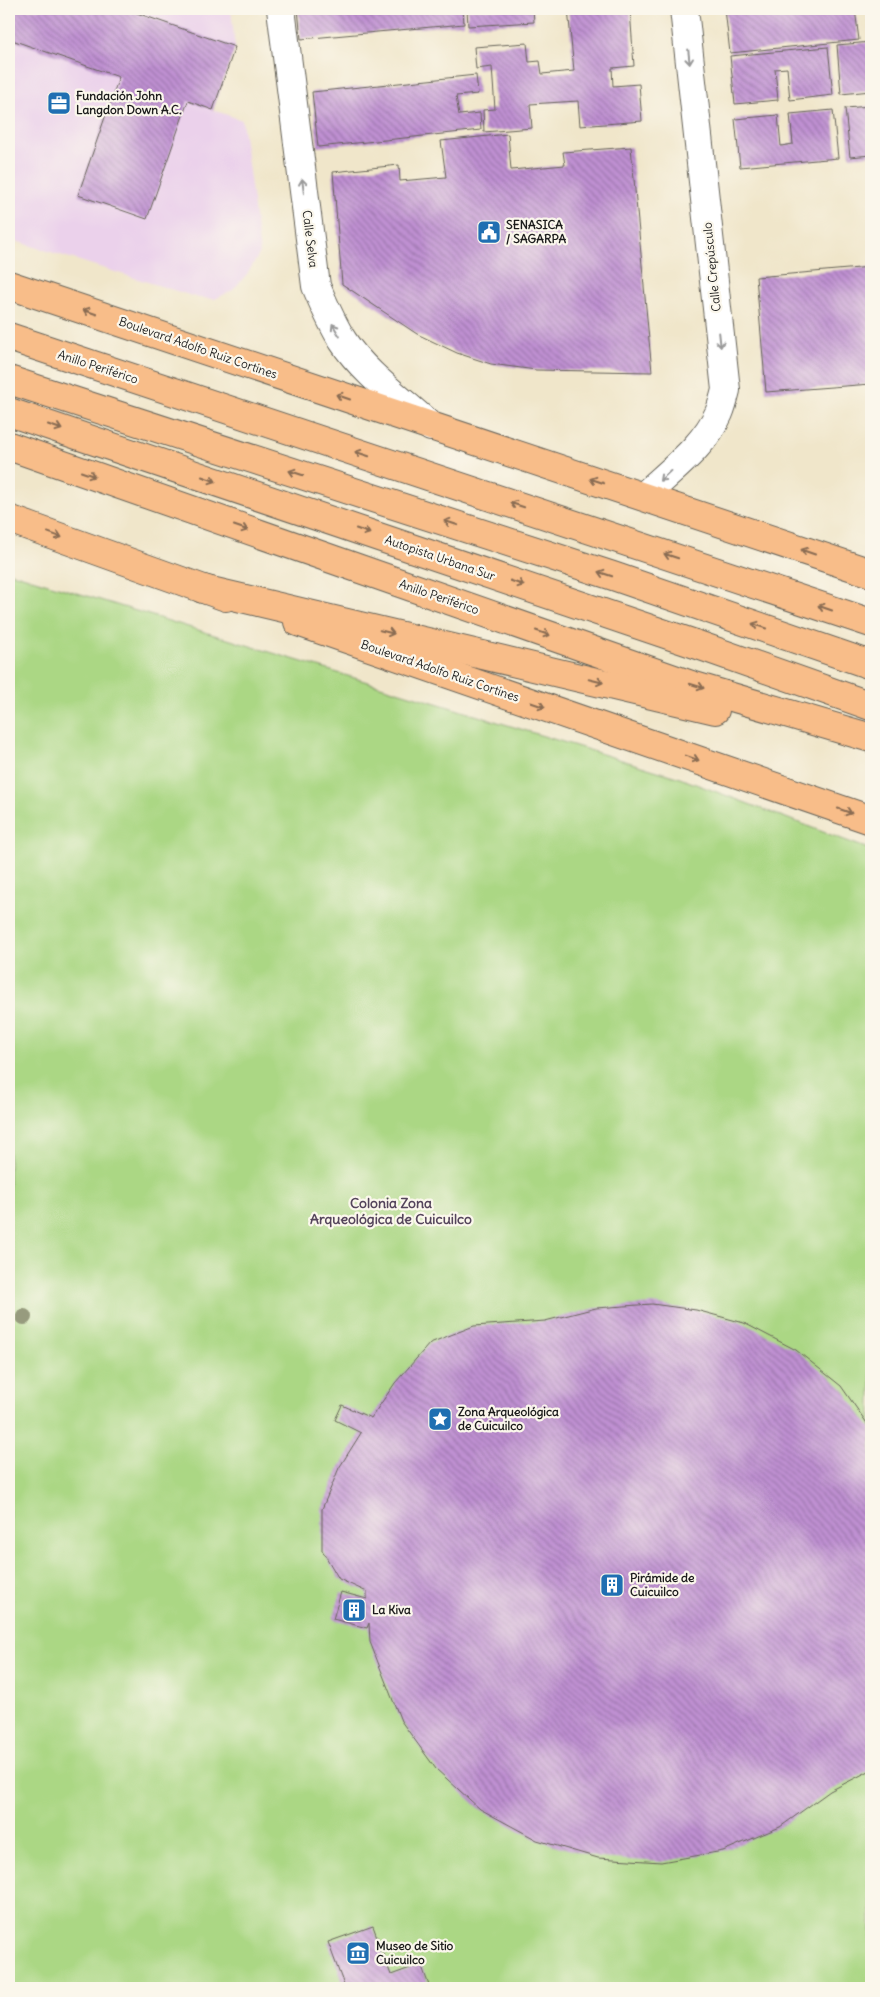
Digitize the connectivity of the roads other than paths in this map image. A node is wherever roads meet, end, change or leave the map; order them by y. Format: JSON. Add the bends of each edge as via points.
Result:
{"nodes":[{"id":1,"x":281,"y":9,"type":"edge"},
{"id":2,"x":684,"y":9,"type":"edge"},
{"id":3,"x":11,"y":285,"type":"edge"},
{"id":4,"x":9,"y":337,"type":"edge"},
{"id":5,"x":9,"y":380,"type":"edge"},
{"id":6,"x":9,"y":412,"type":"edge"},
{"id":7,"x":431,"y":427,"type":"junction"},
{"id":8,"x":9,"y":446,"type":"edge"},
{"id":9,"x":644,"y":496,"type":"junction"},
{"id":10,"x":9,"y":519,"type":"edge"},
{"id":11,"x":871,"y":573,"type":"edge"},
{"id":12,"x":203,"y":589,"type":"junction"},
{"id":13,"x":871,"y":623,"type":"edge"},
{"id":14,"x":871,"y":665,"type":"edge"},
{"id":15,"x":871,"y":706,"type":"edge"},
{"id":16,"x":871,"y":738,"type":"edge"},
{"id":17,"x":871,"y":746,"type":"edge"},
{"id":18,"x":871,"y":820,"type":"edge"}],
"edges":[{"from":7,"to":1,"type":"street","name":"Calle Selva","one_way":true,"via":[[360,362],[344,343],[316,286]]},
{"from":2,"to":9,"type":"street","name":"Calle Crepúsculo","one_way":true,"via":[[726,390],[719,412],[706,435]]},
{"from":7,"to":3,"type":"main road","name":"Boulevard Adolfo Ruiz Cortines","one_way":true},
{"from":13,"to":4,"type":"main road","name":"Anillo Periférico","one_way":true},
{"from":14,"to":5,"type":"main road","one_way":true,"via":[[603,573]]},
{"from":6,"to":15,"type":"main road","name":"Autopista Urbana Sur","one_way":true},
{"from":9,"to":7,"type":"main road","name":"Boulevard Adolfo Ruiz Cortines","one_way":true},
{"from":8,"to":16,"type":"main road","name":"Anillo Periférico","one_way":true,"via":[[691,685]]},
{"from":11,"to":9,"type":"main road","name":"Boulevard Adolfo Ruiz Cortines","one_way":true},
{"from":10,"to":12,"type":"main road","name":"Boulevard Adolfo Ruiz Cortines","one_way":true},
{"from":12,"to":17,"type":"main road","one_way":true},
{"from":12,"to":18,"type":"main road","name":"Boulevard Adolfo Ruiz Cortines","one_way":true}]}
